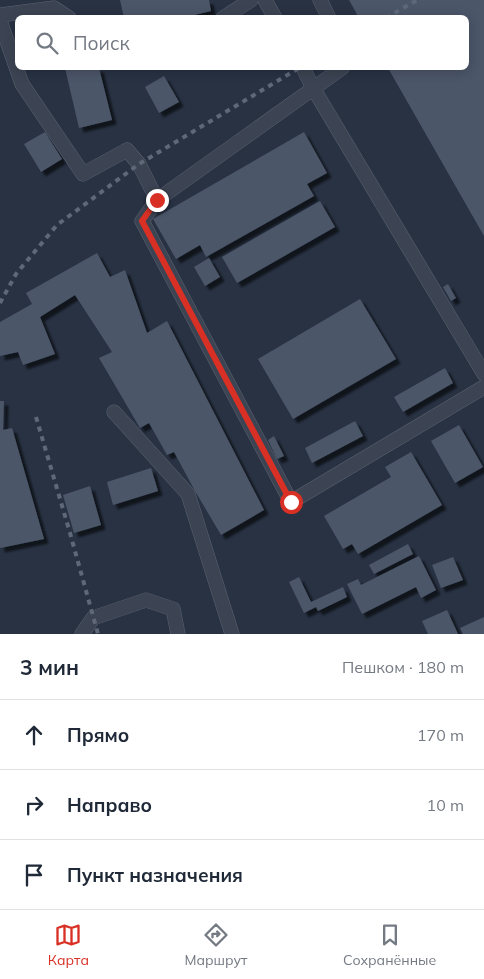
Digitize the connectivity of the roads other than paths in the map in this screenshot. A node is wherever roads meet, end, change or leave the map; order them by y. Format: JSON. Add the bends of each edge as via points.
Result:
{"nodes":[{"id":1,"x":251,"y":0,"type":"edge"},
{"id":2,"x":265,"y":0,"type":"edge"},
{"id":3,"x":320,"y":0,"type":"edge"},
{"id":4,"x":0,"y":15,"type":"edge"},
{"id":5,"x":64,"y":15,"type":"edge"},
{"id":6,"x":228,"y":15,"type":"edge"},
{"id":7,"x":273,"y":15,"type":"edge"},
{"id":8,"x":328,"y":15,"type":"edge"},
{"id":9,"x":0,"y":21,"type":"edge"},
{"id":10,"x":15,"y":64,"type":"edge"},
{"id":11,"x":17,"y":70,"type":"edge"},
{"id":12,"x":304,"y":70,"type":"edge"},
{"id":13,"x":339,"y":70,"type":"edge"},
{"id":14,"x":313,"y":88,"type":"junction"},
{"id":15,"x":157,"y":200,"type":"junction"},
{"id":16,"x":484,"y":374,"type":"edge"},
{"id":17,"x":484,"y":387,"type":"edge"},
{"id":18,"x":114,"y":412,"type":"dead end"},
{"id":19,"x":82,"y":634,"type":"edge"},
{"id":20,"x":178,"y":634,"type":"edge"},
{"id":21,"x":232,"y":634,"type":"edge"}],
"edges":[{"from":1,"to":6,"type":"lane"},
{"from":2,"to":7,"type":"lane"},
{"from":3,"to":8,"type":"lane"},
{"from":4,"to":5,"type":"lane","via":[[54,8]]},
{"from":9,"to":10,"type":"lane"},
{"from":11,"to":15,"type":"lane","via":[[22,84],[83,174],[127,150],[139,164]]},
{"from":12,"to":14,"type":"lane"},
{"from":13,"to":14,"type":"lane"},
{"from":14,"to":15,"type":"lane"},
{"from":14,"to":16,"type":"lane"},
{"from":15,"to":17,"type":"lane","via":[[142,221],[291,502]]},
{"from":18,"to":21,"type":"lane","via":[[188,494]]},
{"from":19,"to":20,"type":"lane","via":[[93,618],[146,600],[172,610]]}]}
